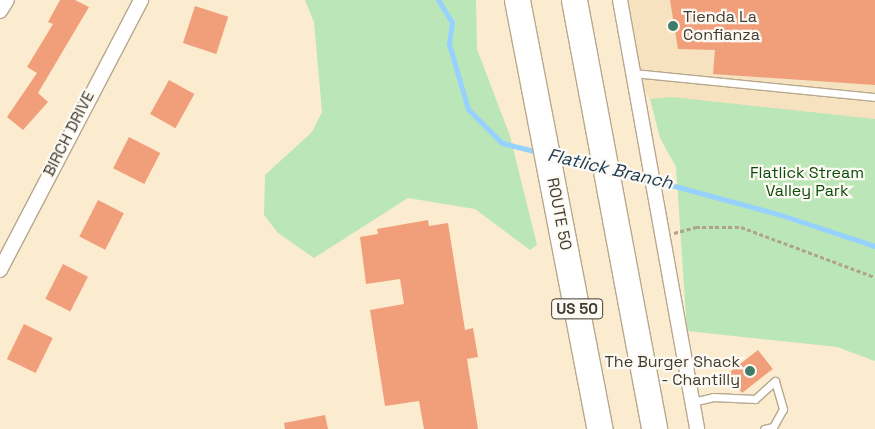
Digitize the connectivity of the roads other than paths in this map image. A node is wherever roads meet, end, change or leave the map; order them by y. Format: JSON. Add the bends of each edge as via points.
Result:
{"nodes":[{"id":1,"x":7,"y":0,"type":"edge"},
{"id":2,"x":141,"y":0,"type":"edge"},
{"id":3,"x":517,"y":0,"type":"edge"},
{"id":4,"x":574,"y":0,"type":"edge"},
{"id":5,"x":620,"y":0,"type":"edge"},
{"id":6,"x":0,"y":11,"type":"edge"},
{"id":7,"x":634,"y":73,"type":"junction"},
{"id":8,"x":875,"y":97,"type":"edge"},
{"id":9,"x":0,"y":270,"type":"edge"},
{"id":10,"x":692,"y":402,"type":"junction"},
{"id":11,"x":600,"y":429,"type":"edge"},
{"id":12,"x":654,"y":429,"type":"edge"},
{"id":13,"x":697,"y":429,"type":"edge"},
{"id":14,"x":764,"y":429,"type":"edge"}],
"edges":[{"from":1,"to":6,"type":"street"},
{"from":2,"to":9,"type":"street","name":"BIRCH DRIVE"},
{"from":3,"to":11,"type":"highway","name":"ROUTE 50","number":"US 50"},
{"from":4,"to":12,"type":"highway"},
{"from":5,"to":7,"type":"street"},
{"from":7,"to":8,"type":"lane"},
{"from":7,"to":10,"type":"street"},
{"from":10,"to":13,"type":"street"},
{"from":10,"to":14,"type":"lane","via":[[713,397],[755,399],[775,382],[783,409],[773,427]]}]}
